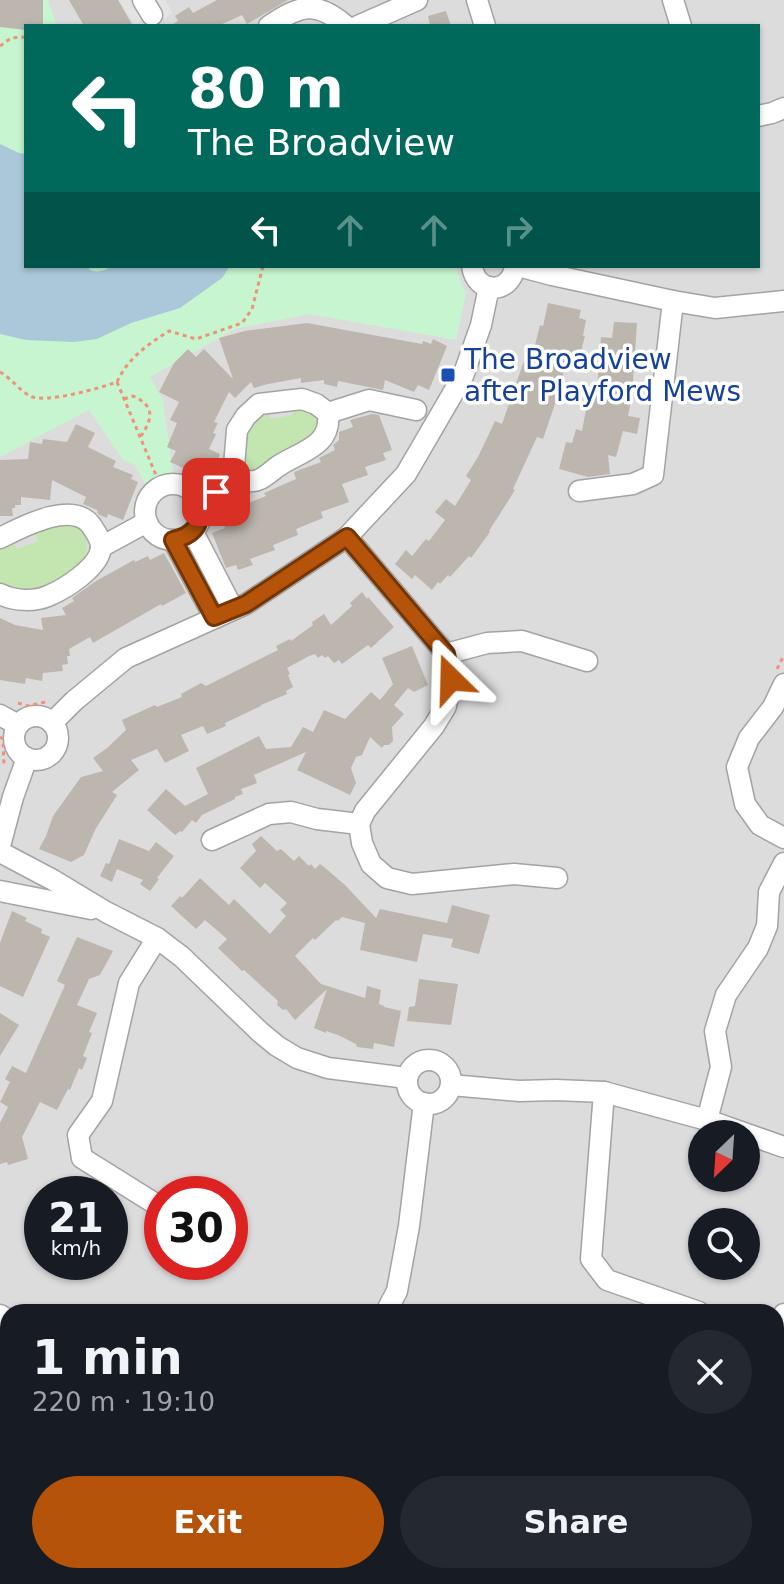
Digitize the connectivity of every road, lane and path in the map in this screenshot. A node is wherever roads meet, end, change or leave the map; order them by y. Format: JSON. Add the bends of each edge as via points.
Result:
{"nodes":[{"id":1,"x":417,"y":0,"type":"edge"},
{"id":2,"x":477,"y":0,"type":"edge"},
{"id":3,"x":673,"y":0,"type":"edge"},
{"id":4,"x":272,"y":24,"type":"edge"},
{"id":5,"x":344,"y":24,"type":"edge"},
{"id":6,"x":363,"y":24,"type":"edge"},
{"id":7,"x":484,"y":24,"type":"edge"},
{"id":8,"x":680,"y":24,"type":"edge"},
{"id":9,"x":24,"y":37,"type":"edge"},
{"id":10,"x":0,"y":46,"type":"edge"},
{"id":11,"x":784,"y":108,"type":"edge"},
{"id":12,"x":760,"y":116,"type":"edge"},
{"id":13,"x":262,"y":268,"type":"edge"},
{"id":14,"x":472,"y":268,"type":"edge"},
{"id":15,"x":516,"y":268,"type":"edge"},
{"id":16,"x":525,"y":268,"type":"edge"},
{"id":17,"x":489,"y":287,"type":"junction"},
{"id":18,"x":673,"y":301,"type":"junction"},
{"id":19,"x":784,"y":301,"type":"edge"},
{"id":20,"x":0,"y":372,"type":"edge"},
{"id":21,"x":117,"y":382,"type":"junction"},
{"id":22,"x":124,"y":399,"type":"junction"},
{"id":23,"x":416,"y":410,"type":"dead end"},
{"id":24,"x":328,"y":413,"type":"junction"},
{"id":25,"x":141,"y":436,"type":"junction"},
{"id":26,"x":233,"y":478,"type":"junction"},
{"id":27,"x":161,"y":487,"type":"junction"},
{"id":28,"x":579,"y":491,"type":"dead end"},
{"id":29,"x":200,"y":505,"type":"junction"},
{"id":30,"x":147,"y":522,"type":"junction"},
{"id":31,"x":193,"y":532,"type":"junction"},
{"id":32,"x":347,"y":537,"type":"junction"},
{"id":33,"x":0,"y":538,"type":"edge"},
{"id":34,"x":173,"y":540,"type":"junction"},
{"id":35,"x":101,"y":547,"type":"junction"},
{"id":36,"x":0,"y":594,"type":"edge"},
{"id":37,"x":224,"y":613,"type":"junction"},
{"id":38,"x":446,"y":654,"type":"junction"},
{"id":39,"x":587,"y":661,"type":"dead end"},
{"id":40,"x":784,"y":684,"type":"edge"},
{"id":41,"x":49,"y":701,"type":"dead end"},
{"id":42,"x":9,"y":714,"type":"edge"},
{"id":43,"x":52,"y":723,"type":"junction"},
{"id":44,"x":0,"y":737,"type":"edge"},
{"id":45,"x":27,"y":758,"type":"junction"},
{"id":46,"x":4,"y":769,"type":"dead end"},
{"id":47,"x":359,"y":824,"type":"junction"},
{"id":48,"x":784,"y":838,"type":"edge"},
{"id":49,"x":212,"y":840,"type":"dead end"},
{"id":50,"x":0,"y":849,"type":"edge"},
{"id":51,"x":784,"y":863,"type":"edge"},
{"id":52,"x":557,"y":878,"type":"dead end"},
{"id":53,"x":0,"y":891,"type":"edge"},
{"id":54,"x":106,"y":912,"type":"junction"},
{"id":55,"x":157,"y":938,"type":"junction"},
{"id":56,"x":407,"y":1078,"type":"junction"},
{"id":57,"x":451,"y":1085,"type":"junction"},
{"id":58,"x":604,"y":1092,"type":"junction"},
{"id":59,"x":424,"y":1103,"type":"junction"},
{"id":60,"x":707,"y":1120,"type":"joint"},
{"id":61,"x":760,"y":1139,"type":"edge"},
{"id":62,"x":784,"y":1147,"type":"edge"},
{"id":63,"x":144,"y":1197,"type":"edge"},
{"id":64,"x":390,"y":1304,"type":"edge"},
{"id":65,"x":676,"y":1304,"type":"edge"}],
"edges":[{"from":1,"to":6,"type":"street"},
{"from":2,"to":7,"type":"street"},
{"from":3,"to":8,"type":"street"},
{"from":4,"to":5,"type":"street","via":[[311,6]]},
{"from":9,"to":10,"type":"path"},
{"from":11,"to":12,"type":"street"},
{"from":13,"to":21,"type":"path","via":[[252,309],[242,323],[196,339],[169,331],[132,358]]},
{"from":14,"to":17,"type":"street","via":[[475,278]]},
{"from":15,"to":17,"type":"street","via":[[507,283]]},
{"from":16,"to":18,"type":"street"},
{"from":17,"to":32,"type":"street","via":[[463,376],[406,474]]},
{"from":18,"to":19,"type":"street","via":[[715,308]]},
{"from":18,"to":28,"type":"street","via":[[653,475],[633,484]]},
{"from":20,"to":21,"type":"path","via":[[39,398]]},
{"from":21,"to":22,"type":"path"},
{"from":22,"to":25,"type":"path"},
{"from":22,"to":25,"type":"path","via":[[133,396],[149,409],[150,420]]},
{"from":23,"to":24,"type":"street","via":[[369,400]]},
{"from":24,"to":26,"type":"street","via":[[326,435],[318,443],[261,479]]},
{"from":24,"to":26,"type":"street","via":[[302,399],[259,404],[237,430]]},
{"from":25,"to":27,"type":"path"},
{"from":26,"to":29,"type":"street"},
{"from":27,"to":29,"type":"street","via":[[189,489]]},
{"from":27,"to":30,"type":"street","via":[[147,503]]},
{"from":29,"to":31,"type":"street"},
{"from":30,"to":34,"type":"street","via":[[155,533]]},
{"from":30,"to":35,"type":"street"},
{"from":31,"to":34,"type":"street"},
{"from":31,"to":37,"type":"street"},
{"from":32,"to":37,"type":"street"},
{"from":32,"to":38,"type":"street"},
{"from":33,"to":35,"type":"street","via":[[60,513],[87,520]]},
{"from":34,"to":37,"type":"street"},
{"from":35,"to":36,"type":"street","via":[[84,574],[47,597],[25,601]]},
{"from":37,"to":43,"type":"street","via":[[126,658]]},
{"from":38,"to":39,"type":"street","via":[[522,641]]},
{"from":38,"to":47,"type":"street","via":[[451,679],[446,706]]},
{"from":40,"to":48,"type":"street","via":[[737,767],[745,804],[760,825]]},
{"from":41,"to":42,"type":"path"},
{"from":42,"to":43,"type":"street"},
{"from":42,"to":45,"type":"street","via":[[17,749]]},
{"from":43,"to":45,"type":"street","via":[[55,748],[43,758]]},
{"from":44,"to":46,"type":"path"},
{"from":45,"to":50,"type":"street"},
{"from":47,"to":49,"type":"street","via":[[291,812],[269,814]]},
{"from":47,"to":52,"type":"street","via":[[371,864],[387,878],[412,884],[514,874]]},
{"from":50,"to":54,"type":"street"},
{"from":51,"to":60,"type":"street","via":[[769,892],[767,926],[758,948],[726,995],[715,1031],[721,1067]]},
{"from":53,"to":54,"type":"street"},
{"from":54,"to":55,"type":"street"},
{"from":55,"to":56,"type":"street","via":[[260,1032],[297,1058],[328,1068]]},
{"from":55,"to":63,"type":"street","via":[[129,983],[102,1101],[78,1135],[82,1158]]},
{"from":56,"to":57,"type":"street","via":[[417,1064],[433,1060],[447,1069]]},
{"from":56,"to":59,"type":"street","via":[[411,1094]]},
{"from":57,"to":58,"type":"street"},
{"from":57,"to":59,"type":"street","via":[[439,1102]]},
{"from":58,"to":60,"type":"street"},
{"from":58,"to":65,"type":"street","via":[[591,1259],[607,1280]]},
{"from":59,"to":64,"type":"street","via":[[409,1226]]},
{"from":61,"to":62,"type":"street"}]}
